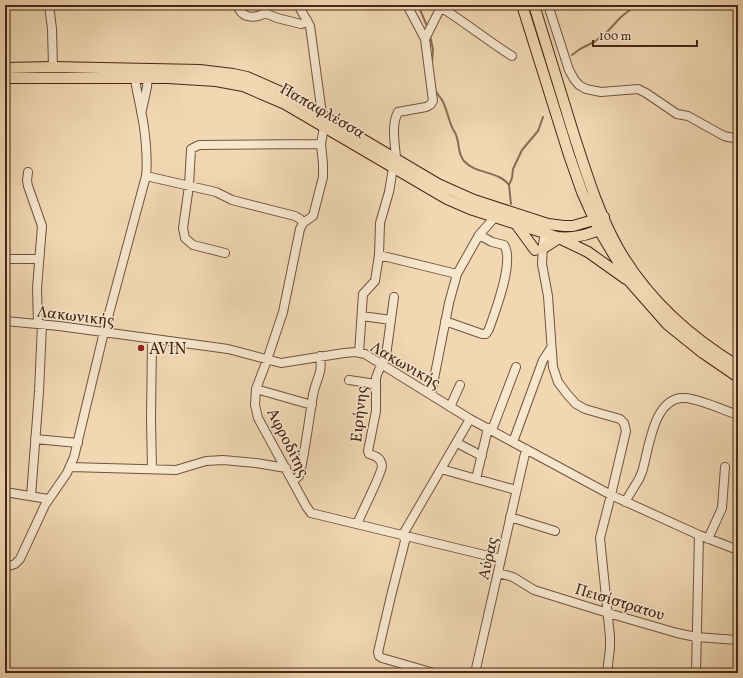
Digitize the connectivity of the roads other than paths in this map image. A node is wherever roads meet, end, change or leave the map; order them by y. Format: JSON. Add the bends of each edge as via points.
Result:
{"nodes":[{"id":1,"x":49,"y":5,"type":"edge"},
{"id":2,"x":298,"y":5,"type":"edge"},
{"id":3,"x":407,"y":5,"type":"edge"},
{"id":4,"x":522,"y":5,"type":"edge"},
{"id":5,"x":534,"y":5,"type":"edge"},
{"id":6,"x":548,"y":5,"type":"edge"},
{"id":7,"x":442,"y":6,"type":"edge"},
{"id":8,"x":239,"y":9,"type":"dead end"},
{"id":9,"x":307,"y":20,"type":"junction"},
{"id":10,"x":425,"y":39,"type":"junction"},
{"id":11,"x":512,"y":56,"type":"dead end"},
{"id":12,"x":53,"y":67,"type":"junction"},
{"id":13,"x":5,"y":68,"type":"edge"},
{"id":14,"x":135,"y":74,"type":"junction"},
{"id":15,"x":148,"y":74,"type":"junction"},
{"id":16,"x":5,"y":78,"type":"edge"},
{"id":17,"x":141,"y":111,"type":"junction"},
{"id":18,"x":322,"y":114,"type":"junction"},
{"id":19,"x":324,"y":127,"type":"junction"},
{"id":20,"x":738,"y":139,"type":"edge"},
{"id":21,"x":321,"y":144,"type":"junction"},
{"id":22,"x":395,"y":163,"type":"junction"},
{"id":23,"x":28,"y":172,"type":"dead end"},
{"id":24,"x":146,"y":176,"type":"junction"},
{"id":25,"x":188,"y":186,"type":"junction"},
{"id":26,"x":582,"y":192,"type":"junction"},
{"id":27,"x":495,"y":217,"type":"junction"},
{"id":28,"x":303,"y":223,"type":"junction"},
{"id":29,"x":516,"y":224,"type":"junction"},
{"id":30,"x":601,"y":224,"type":"junction"},
{"id":31,"x":573,"y":226,"type":"junction"},
{"id":32,"x":542,"y":227,"type":"junction"},
{"id":33,"x":479,"y":235,"type":"junction"},
{"id":34,"x":558,"y":237,"type":"junction"},
{"id":35,"x":538,"y":249,"type":"junction"},
{"id":36,"x":226,"y":253,"type":"dead end"},
{"id":37,"x":378,"y":255,"type":"junction"},
{"id":38,"x":5,"y":259,"type":"edge"},
{"id":39,"x":39,"y":259,"type":"junction"},
{"id":40,"x":457,"y":274,"type":"junction"},
{"id":41,"x":630,"y":282,"type":"junction"},
{"id":42,"x":394,"y":297,"type":"dead end"},
{"id":43,"x":362,"y":316,"type":"junction"},
{"id":44,"x":391,"y":320,"type":"junction"},
{"id":45,"x":5,"y":321,"type":"edge"},
{"id":46,"x":445,"y":321,"type":"junction"},
{"id":47,"x":40,"y":324,"type":"junction"},
{"id":48,"x":104,"y":332,"type":"junction"},
{"id":49,"x":152,"y":339,"type":"junction"},
{"id":50,"x":551,"y":348,"type":"junction"},
{"id":51,"x":359,"y":353,"type":"junction"},
{"id":52,"x":320,"y":356,"type":"junction"},
{"id":53,"x":267,"y":360,"type":"junction"},
{"id":54,"x":382,"y":365,"type":"junction"},
{"id":55,"x":738,"y":366,"type":"edge"},
{"id":56,"x":516,"y":367,"type":"dead end"},
{"id":57,"x":738,"y":377,"type":"edge"},
{"id":58,"x":349,"y":380,"type":"dead end"},
{"id":59,"x":376,"y":384,"type":"junction"},
{"id":60,"x":460,"y":385,"type":"dead end"},
{"id":61,"x":256,"y":389,"type":"junction"},
{"id":62,"x":431,"y":394,"type":"junction"},
{"id":63,"x":312,"y":405,"type":"junction"},
{"id":64,"x":450,"y":407,"type":"junction"},
{"id":65,"x":738,"y":415,"type":"edge"},
{"id":66,"x":470,"y":419,"type":"junction"},
{"id":67,"x":490,"y":429,"type":"junction"},
{"id":68,"x":35,"y":439,"type":"junction"},
{"id":69,"x":513,"y":442,"type":"junction"},
{"id":70,"x":78,"y":443,"type":"junction"},
{"id":71,"x":457,"y":443,"type":"junction"},
{"id":72,"x":526,"y":449,"type":"junction"},
{"id":73,"x":482,"y":456,"type":"junction"},
{"id":74,"x":70,"y":467,"type":"junction"},
{"id":75,"x":725,"y":467,"type":"dead end"},
{"id":76,"x":286,"y":468,"type":"junction"},
{"id":77,"x":441,"y":469,"type":"junction"},
{"id":78,"x":152,"y":470,"type":"junction"},
{"id":79,"x":476,"y":479,"type":"junction"},
{"id":80,"x":293,"y":481,"type":"junction"},
{"id":81,"x":516,"y":490,"type":"junction"},
{"id":82,"x":5,"y":492,"type":"edge"},
{"id":83,"x":611,"y":495,"type":"junction"},
{"id":84,"x":31,"y":496,"type":"junction"},
{"id":85,"x":48,"y":499,"type":"junction"},
{"id":86,"x":625,"y":502,"type":"junction"},
{"id":87,"x":510,"y":517,"type":"junction"},
{"id":88,"x":357,"y":524,"type":"junction"},
{"id":89,"x":555,"y":531,"type":"dead end"},
{"id":90,"x":404,"y":536,"type":"junction"},
{"id":91,"x":699,"y":536,"type":"junction"},
{"id":92,"x":708,"y":539,"type":"junction"},
{"id":93,"x":738,"y":550,"type":"edge"},
{"id":94,"x":501,"y":559,"type":"junction"},
{"id":95,"x":5,"y":567,"type":"edge"},
{"id":96,"x":498,"y":573,"type":"junction"},
{"id":97,"x":608,"y":613,"type":"junction"},
{"id":98,"x":696,"y":637,"type":"junction"},
{"id":99,"x":738,"y":640,"type":"edge"},
{"id":100,"x":434,"y":673,"type":"edge"},
{"id":101,"x":475,"y":673,"type":"edge"},
{"id":102,"x":606,"y":673,"type":"edge"},
{"id":103,"x":696,"y":673,"type":"edge"}],
"edges":[{"from":1,"to":12,"type":"street"},
{"from":2,"to":9,"type":"street"},
{"from":3,"to":10,"type":"street"},
{"from":4,"to":26,"type":"main road"},
{"from":5,"to":30,"type":"main road"},
{"from":6,"to":20,"type":"street","via":[[569,70],[579,85],[601,92],[638,89],[677,114],[688,116],[724,136]]},
{"from":7,"to":10,"type":"street"},
{"from":7,"to":11,"type":"street"},
{"from":8,"to":9,"type":"street","via":[[241,13],[250,17],[265,13],[301,24]]},
{"from":9,"to":18,"type":"street","via":[[311,32]]},
{"from":10,"to":22,"type":"street","via":[[433,101],[426,107],[398,112],[394,124]]},
{"from":12,"to":13,"type":"main road","name":"Παπαφλέσσα"},
{"from":12,"to":14,"type":"main road","name":"Παπαφλέσσα"},
{"from":14,"to":15,"type":"main road","name":"Παπαφλέσσα"},
{"from":14,"to":16,"type":"main road","name":"Παπαφλέσσα"},
{"from":14,"to":17,"type":"street"},
{"from":15,"to":17,"type":"street"},
{"from":15,"to":18,"type":"main road","name":"Παπαφλέσσα","via":[[200,70],[247,77],[284,93]]},
{"from":15,"to":19,"type":"main road","name":"Παπαφλέσσα","via":[[243,86],[285,104]]},
{"from":17,"to":24,"type":"street"},
{"from":18,"to":22,"type":"main road","name":"Παπαφλέσσα"},
{"from":19,"to":21,"type":"street","name":"Αφροδίτης"},
{"from":19,"to":22,"type":"main road","name":"Παπαφλέσσα"},
{"from":21,"to":25,"type":"street","via":[[195,146],[190,151]]},
{"from":21,"to":28,"type":"street","name":"Αφροδίτης","via":[[323,177],[313,216]]},
{"from":22,"to":27,"type":"main road","name":"Παπαφλέσσα","via":[[447,199]]},
{"from":22,"to":32,"type":"main road","name":"Παπαφλέσσα","via":[[463,196]]},
{"from":22,"to":37,"type":"street","via":[[390,192],[380,223]]},
{"from":23,"to":39,"type":"street","via":[[28,186],[42,226]]},
{"from":24,"to":25,"type":"street"},
{"from":24,"to":48,"type":"street"},
{"from":25,"to":28,"type":"street","via":[[295,216]]},
{"from":25,"to":36,"type":"street","via":[[183,228],[185,238],[193,245]]},
{"from":26,"to":30,"type":"main road"},
{"from":26,"to":31,"type":"main road","via":[[584,212]]},
{"from":27,"to":29,"type":"main road","name":"Παπαφλέσσα"},
{"from":27,"to":33,"type":"street"},
{"from":28,"to":53,"type":"street","name":"Αφροδίτης","via":[[283,312]]},
{"from":29,"to":32,"type":"main road","name":"Παπαφλέσσα"},
{"from":29,"to":35,"type":"main road"},
{"from":30,"to":31,"type":"main road","name":"Παπαφλέσσα"},
{"from":30,"to":34,"type":"main road","name":"Παπαφλέσσα","via":[[574,237]]},
{"from":30,"to":41,"type":"main road"},
{"from":30,"to":55,"type":"main road","via":[[654,298],[684,327]]},
{"from":31,"to":32,"type":"main road","name":"Παπαφλέσσα"},
{"from":32,"to":34,"type":"main road","name":"Παπαφλέσσα"},
{"from":32,"to":35,"type":"street"},
{"from":33,"to":40,"type":"street"},
{"from":33,"to":46,"type":"street","via":[[504,245],[507,251],[504,282],[490,330],[482,334]]},
{"from":34,"to":35,"type":"main road"},
{"from":34,"to":41,"type":"main road","via":[[588,252]]},
{"from":35,"to":50,"type":"street","via":[[548,296]]},
{"from":37,"to":40,"type":"street"},
{"from":37,"to":43,"type":"street","via":[[374,282],[363,294]]},
{"from":38,"to":39,"type":"street"},
{"from":39,"to":47,"type":"street","via":[[37,288]]},
{"from":40,"to":46,"type":"street"},
{"from":41,"to":57,"type":"main road","via":[[677,333]]},
{"from":42,"to":44,"type":"street","name":"Ειρήνης"},
{"from":43,"to":44,"type":"street"},
{"from":43,"to":51,"type":"street"},
{"from":44,"to":54,"type":"street","name":"Ειρήνης","via":[[387,354]]},
{"from":45,"to":47,"type":"street","name":"Λακωνικής"},
{"from":46,"to":62,"type":"street"},
{"from":47,"to":48,"type":"street","name":"Λακωνικής"},
{"from":47,"to":68,"type":"street"},
{"from":48,"to":49,"type":"street","name":"Λακωνικής"},
{"from":48,"to":70,"type":"street"},
{"from":49,"to":53,"type":"street","name":"Λακωνικής","via":[[228,349]]},
{"from":49,"to":78,"type":"street"},
{"from":50,"to":69,"type":"street","via":[[543,360]]},
{"from":50,"to":83,"type":"street","via":[[552,367],[558,382],[571,399],[585,409],[620,419],[624,424],[626,431]]},
{"from":51,"to":52,"type":"street","name":"Λακωνικής"},
{"from":51,"to":54,"type":"street","name":"Λακωνικής","via":[[368,355]]},
{"from":52,"to":53,"type":"street","name":"Λακωνικής","via":[[284,363]]},
{"from":52,"to":63,"type":"street","via":[[321,372],[313,393]]},
{"from":53,"to":61,"type":"street","name":"Αφροδίτης"},
{"from":54,"to":59,"type":"street","name":"Ειρήνης"},
{"from":54,"to":62,"type":"street","name":"Λακωνικής"},
{"from":56,"to":67,"type":"street"},
{"from":58,"to":59,"type":"street"},
{"from":59,"to":88,"type":"street","name":"Ειρήνης","via":[[375,417],[368,451],[380,460],[381,469]]},
{"from":60,"to":64,"type":"street"},
{"from":61,"to":63,"type":"street"},
{"from":61,"to":76,"type":"street","name":"Αφροδίτης","via":[[255,405],[258,418]]},
{"from":62,"to":64,"type":"street","name":"Λακωνικής"},
{"from":63,"to":80,"type":"street","via":[[300,473]]},
{"from":64,"to":66,"type":"street","name":"Λακωνικής"},
{"from":65,"to":86,"type":"street","via":[[685,398],[676,399],[668,404],[655,423],[642,472]]},
{"from":66,"to":67,"type":"street","name":"Λακωνικής"},
{"from":66,"to":71,"type":"street"},
{"from":67,"to":69,"type":"street","name":"Λακωνικής"},
{"from":67,"to":73,"type":"street"},
{"from":68,"to":70,"type":"street"},
{"from":68,"to":84,"type":"street"},
{"from":69,"to":72,"type":"street","name":"Λακωνικής"},
{"from":70,"to":74,"type":"street"},
{"from":71,"to":73,"type":"street"},
{"from":71,"to":77,"type":"street"},
{"from":72,"to":81,"type":"street","name":"Αύρας"},
{"from":72,"to":83,"type":"street","name":"Λακωνικής"},
{"from":73,"to":79,"type":"street"},
{"from":74,"to":78,"type":"street"},
{"from":74,"to":85,"type":"street"},
{"from":75,"to":92,"type":"street","via":[[722,508]]},
{"from":76,"to":78,"type":"street","via":[[216,460],[178,470]]},
{"from":76,"to":80,"type":"street","name":"Αφροδίτης"},
{"from":77,"to":79,"type":"street"},
{"from":77,"to":90,"type":"street"},
{"from":79,"to":81,"type":"street"},
{"from":80,"to":88,"type":"street","name":"Αφροδίτης","via":[[311,513]]},
{"from":81,"to":87,"type":"street","name":"Αύρας"},
{"from":82,"to":84,"type":"street"},
{"from":83,"to":86,"type":"street","name":"Λακωνικής"},
{"from":83,"to":97,"type":"street","via":[[600,538]]},
{"from":84,"to":85,"type":"street"},
{"from":85,"to":95,"type":"street","via":[[21,558],[15,564]]},
{"from":86,"to":91,"type":"street","name":"Λακωνικής"},
{"from":87,"to":89,"type":"street"},
{"from":87,"to":94,"type":"street","name":"Αύρας"},
{"from":88,"to":90,"type":"street","name":"Αφροδίτης"},
{"from":90,"to":94,"type":"street","name":"Αφροδίτης"},
{"from":90,"to":100,"type":"street","via":[[378,656]]},
{"from":91,"to":92,"type":"street","name":"Λακωνικής"},
{"from":91,"to":98,"type":"street"},
{"from":92,"to":93,"type":"street","name":"Λακωνικής"},
{"from":94,"to":96,"type":"street","name":"Αύρας"},
{"from":96,"to":97,"type":"street","name":"Πεισίστρατου","via":[[513,577],[534,590]]},
{"from":96,"to":101,"type":"street","name":"Αύρας"},
{"from":97,"to":98,"type":"street","name":"Πεισίστρατου"},
{"from":97,"to":102,"type":"street","via":[[610,648]]},
{"from":98,"to":99,"type":"street","name":"Πεισίστρατου"},
{"from":98,"to":103,"type":"street"}]}
